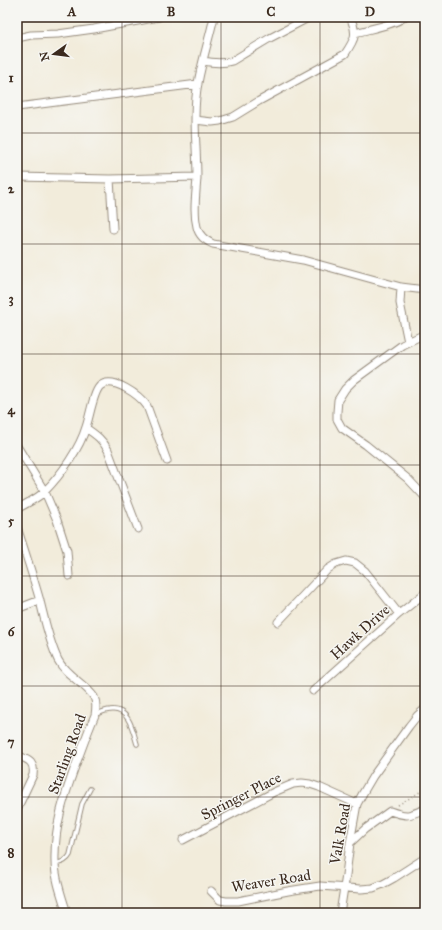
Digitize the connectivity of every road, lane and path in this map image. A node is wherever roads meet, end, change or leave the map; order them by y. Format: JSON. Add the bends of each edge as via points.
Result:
{"nodes":[{"id":1,"x":159,"y":17,"type":"edge"},
{"id":2,"x":214,"y":17,"type":"edge"},
{"id":3,"x":310,"y":17,"type":"edge"},
{"id":4,"x":350,"y":17,"type":"edge"},
{"id":5,"x":404,"y":17,"type":"edge"},
{"id":6,"x":355,"y":33,"type":"junction"},
{"id":7,"x":17,"y":38,"type":"edge"},
{"id":8,"x":203,"y":61,"type":"junction"},
{"id":9,"x":198,"y":84,"type":"junction"},
{"id":10,"x":17,"y":107,"type":"edge"},
{"id":11,"x":195,"y":120,"type":"junction"},
{"id":12,"x":197,"y":176,"type":"junction"},
{"id":13,"x":17,"y":177,"type":"edge"},
{"id":14,"x":110,"y":179,"type":"junction"},
{"id":15,"x":113,"y":229,"type":"dead end"},
{"id":16,"x":401,"y":287,"type":"junction"},
{"id":17,"x":425,"y":290,"type":"edge"},
{"id":18,"x":425,"y":334,"type":"edge"},
{"id":19,"x":408,"y":342,"type":"junction"},
{"id":20,"x":86,"y":428,"type":"junction"},
{"id":21,"x":17,"y":446,"type":"edge"},
{"id":22,"x":167,"y":461,"type":"dead end"},
{"id":23,"x":45,"y":492,"type":"junction"},
{"id":24,"x":425,"y":497,"type":"edge"},
{"id":25,"x":17,"y":510,"type":"edge"},
{"id":26,"x":17,"y":527,"type":"edge"},
{"id":27,"x":138,"y":529,"type":"dead end"},
{"id":28,"x":69,"y":576,"type":"dead end"},
{"id":29,"x":425,"y":593,"type":"edge"},
{"id":30,"x":40,"y":600,"type":"junction"},
{"id":31,"x":17,"y":609,"type":"edge"},
{"id":32,"x":399,"y":614,"type":"junction"},
{"id":33,"x":278,"y":622,"type":"dead end"},
{"id":34,"x":313,"y":691,"type":"dead end"},
{"id":35,"x":425,"y":709,"type":"edge"},
{"id":36,"x":95,"y":715,"type":"junction"},
{"id":37,"x":137,"y":744,"type":"dead end"},
{"id":38,"x":17,"y":755,"type":"edge"},
{"id":39,"x":90,"y":788,"type":"dead end"},
{"id":40,"x":425,"y":789,"type":"edge"},
{"id":41,"x":357,"y":804,"type":"junction"},
{"id":42,"x":17,"y":809,"type":"edge"},
{"id":43,"x":425,"y":809,"type":"edge"},
{"id":44,"x":390,"y":811,"type":"junction"},
{"id":45,"x":183,"y":840,"type":"dead end"},
{"id":46,"x":350,"y":843,"type":"junction"},
{"id":47,"x":425,"y":858,"type":"edge"},
{"id":48,"x":55,"y":864,"type":"junction"},
{"id":49,"x":344,"y":887,"type":"junction"},
{"id":50,"x":211,"y":892,"type":"dead end"},
{"id":51,"x":67,"y":913,"type":"edge"},
{"id":52,"x":340,"y":913,"type":"edge"}],
"edges":[{"from":1,"to":7,"type":"street","via":[[94,29]]},
{"from":2,"to":8,"type":"street"},
{"from":3,"to":8,"type":"street","via":[[232,60],[217,63]]},
{"from":4,"to":6,"type":"street"},
{"from":5,"to":6,"type":"street","via":[[387,25]]},
{"from":6,"to":11,"type":"street","via":[[352,44],[345,54],[233,117],[220,122]]},
{"from":8,"to":9,"type":"street"},
{"from":9,"to":10,"type":"street"},
{"from":9,"to":11,"type":"street"},
{"from":11,"to":12,"type":"street"},
{"from":12,"to":14,"type":"street"},
{"from":12,"to":16,"type":"street","via":[[195,216],[197,228],[205,240],[213,244],[303,260]]},
{"from":13,"to":14,"type":"street"},
{"from":14,"to":15,"type":"street"},
{"from":16,"to":17,"type":"street"},
{"from":16,"to":19,"type":"street","via":[[400,303]]},
{"from":18,"to":19,"type":"street"},
{"from":19,"to":24,"type":"street","via":[[345,389],[338,400],[337,419],[342,428],[408,479]]},
{"from":20,"to":22,"type":"street","via":[[96,392],[104,384],[117,384],[143,400],[147,406]]},
{"from":20,"to":23,"type":"street","via":[[62,472]]},
{"from":20,"to":27,"type":"street","via":[[98,437],[108,450]]},
{"from":21,"to":23,"type":"street"},
{"from":23,"to":25,"type":"street"},
{"from":23,"to":28,"type":"street","via":[[67,551]]},
{"from":26,"to":30,"type":"street","name":"Starling Road"},
{"from":29,"to":32,"type":"street","name":"Hawk Drive"},
{"from":30,"to":31,"type":"street"},
{"from":30,"to":36,"type":"street","name":"Starling Road","via":[[58,660],[61,666],[95,698]]},
{"from":32,"to":33,"type":"street","via":[[365,571],[355,563],[346,561],[328,569]]},
{"from":32,"to":34,"type":"street","name":"Hawk Drive"},
{"from":35,"to":41,"type":"street","name":"Valk Road","via":[[409,726],[373,776]]},
{"from":36,"to":37,"type":"lane","via":[[116,709],[128,718]]},
{"from":36,"to":48,"type":"street","name":"Starling Road","via":[[58,822]]},
{"from":38,"to":42,"type":"street","via":[[32,763],[34,771]]},
{"from":39,"to":48,"type":"lane","via":[[82,804],[70,855],[65,861]]},
{"from":40,"to":44,"type":"path"},
{"from":41,"to":45,"type":"street","name":"Springer Place","via":[[310,784],[293,784]]},
{"from":41,"to":46,"type":"street","name":"Valk Road"},
{"from":43,"to":44,"type":"street","via":[[408,816]]},
{"from":44,"to":46,"type":"street"},
{"from":46,"to":49,"type":"street","name":"Valk Road"},
{"from":47,"to":49,"type":"street","name":"Weaver Road","via":[[373,888]]},
{"from":48,"to":51,"type":"street","name":"Starling Road","via":[[60,894]]},
{"from":49,"to":50,"type":"street","name":"Weaver Road","via":[[320,886],[238,901],[220,900]]},
{"from":49,"to":52,"type":"street","name":"Valk Road"}]}
